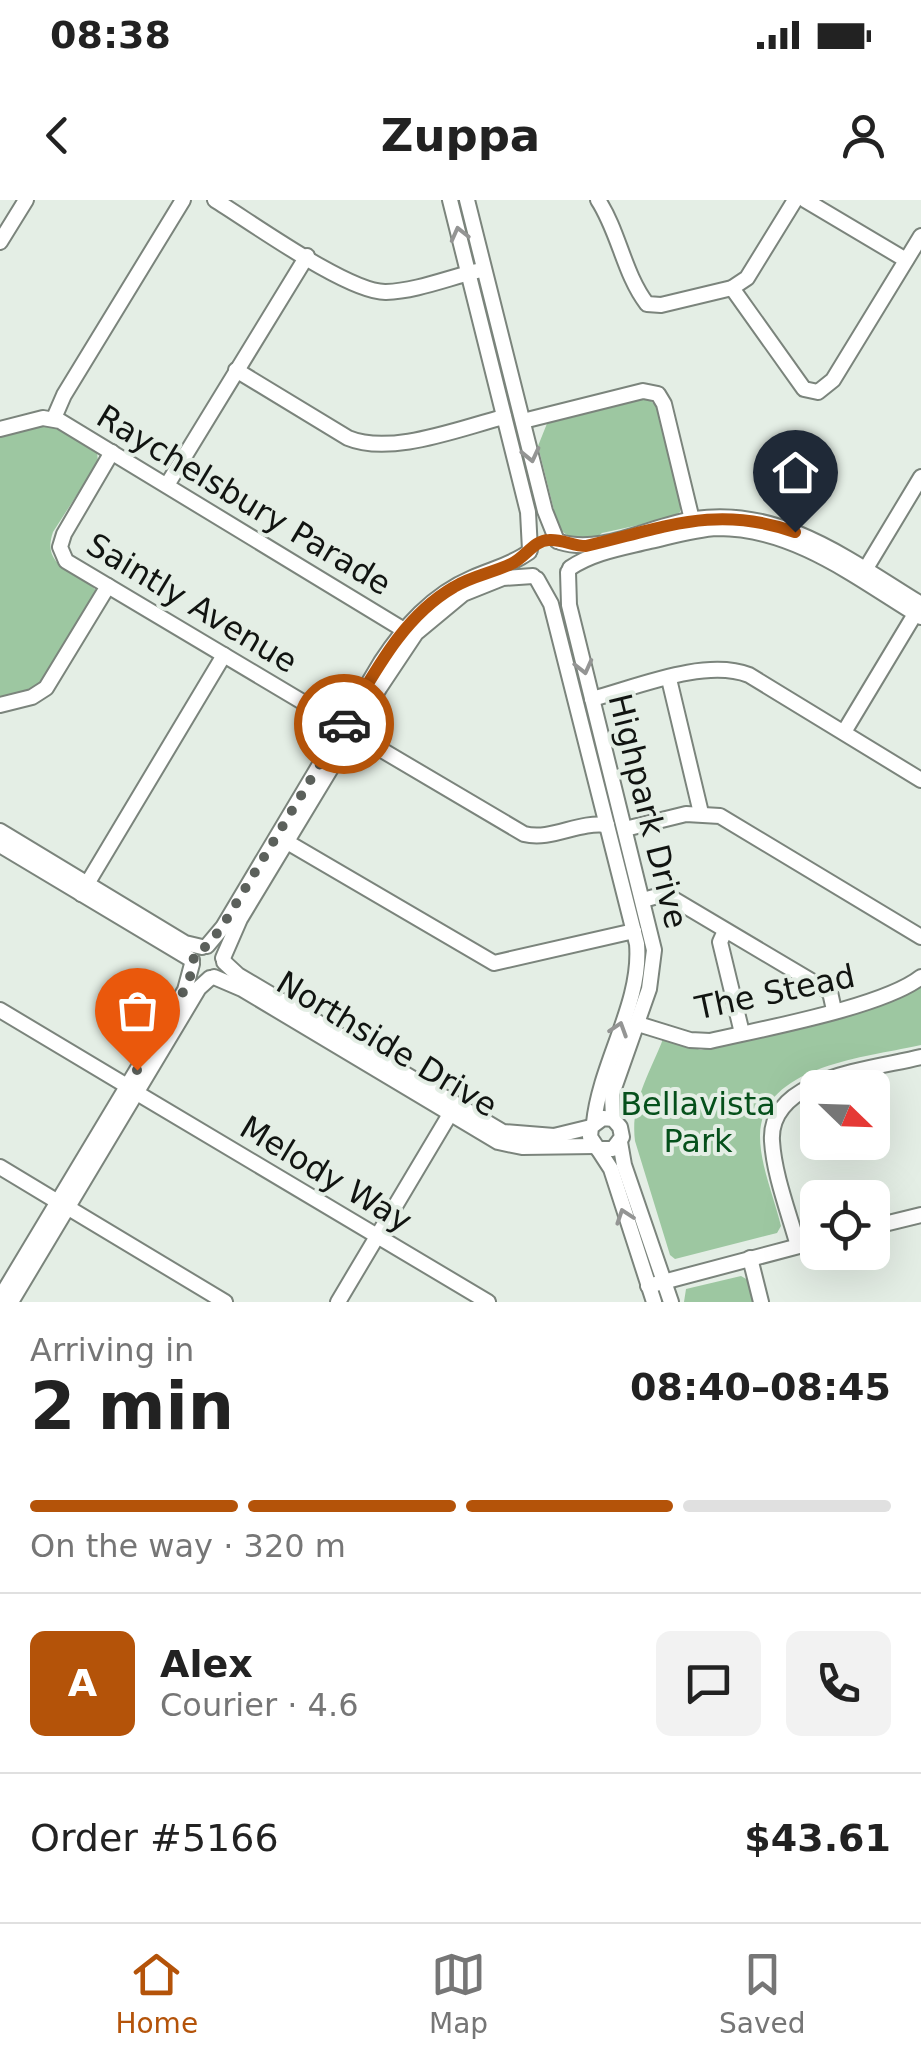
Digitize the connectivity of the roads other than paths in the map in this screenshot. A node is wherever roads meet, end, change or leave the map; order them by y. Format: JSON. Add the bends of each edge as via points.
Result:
{"nodes":[{"id":1,"x":26,"y":200,"type":"edge"},
{"id":2,"x":183,"y":200,"type":"edge"},
{"id":3,"x":215,"y":200,"type":"edge"},
{"id":4,"x":450,"y":200,"type":"edge"},
{"id":5,"x":467,"y":200,"type":"edge"},
{"id":6,"x":598,"y":200,"type":"edge"},
{"id":7,"x":794,"y":200,"type":"edge"},
{"id":8,"x":805,"y":200,"type":"edge"},
{"id":9,"x":921,"y":236,"type":"edge"},
{"id":10,"x":0,"y":242,"type":"edge"},
{"id":11,"x":307,"y":256,"type":"junction"},
{"id":12,"x":906,"y":260,"type":"junction"},
{"id":13,"x":484,"y":270,"type":"junction"},
{"id":14,"x":468,"y":273,"type":"junction"},
{"id":15,"x":732,"y":288,"type":"junction"},
{"id":16,"x":236,"y":370,"type":"junction"},
{"id":17,"x":504,"y":417,"type":"junction"},
{"id":18,"x":54,"y":418,"type":"junction"},
{"id":19,"x":523,"y":421,"type":"junction"},
{"id":20,"x":0,"y":429,"type":"edge"},
{"id":21,"x":112,"y":452,"type":"junction"},
{"id":22,"x":921,"y":478,"type":"edge"},
{"id":23,"x":167,"y":486,"type":"junction"},
{"id":24,"x":905,"y":503,"type":"junction"},
{"id":25,"x":921,"y":513,"type":"edge"},
{"id":26,"x":694,"y":525,"type":"junction"},
{"id":27,"x":558,"y":542,"type":"junction"},
{"id":28,"x":530,"y":551,"type":"junction"},
{"id":29,"x":569,"y":570,"type":"junction"},
{"id":30,"x":862,"y":575,"type":"junction"},
{"id":31,"x":535,"y":578,"type":"junction"},
{"id":32,"x":108,"y":586,"type":"junction"},
{"id":33,"x":919,"y":612,"type":"edge"},
{"id":34,"x":404,"y":630,"type":"junction"},
{"id":35,"x":224,"y":656,"type":"junction"},
{"id":36,"x":669,"y":679,"type":"junction"},
{"id":37,"x":592,"y":699,"type":"junction"},
{"id":38,"x":0,"y":704,"type":"edge"},
{"id":39,"x":348,"y":730,"type":"junction"},
{"id":40,"x":844,"y":732,"type":"junction"},
{"id":41,"x":921,"y":780,"type":"edge"},
{"id":42,"x":701,"y":813,"type":"junction"},
{"id":43,"x":607,"y":825,"type":"junction"},
{"id":44,"x":625,"y":829,"type":"junction"},
{"id":45,"x":0,"y":831,"type":"edge"},
{"id":46,"x":282,"y":839,"type":"junction"},
{"id":47,"x":0,"y":845,"type":"edge"},
{"id":48,"x":84,"y":889,"type":"junction"},
{"id":49,"x":643,"y":900,"type":"junction"},
{"id":50,"x":634,"y":931,"type":"junction"},
{"id":51,"x":724,"y":931,"type":"junction"},
{"id":52,"x":921,"y":937,"type":"edge"},
{"id":53,"x":205,"y":947,"type":"junction"},
{"id":54,"x":223,"y":960,"type":"junction"},
{"id":55,"x":192,"y":962,"type":"junction"},
{"id":56,"x":212,"y":977,"type":"junction"},
{"id":57,"x":921,"y":978,"type":"edge"},
{"id":58,"x":0,"y":1010,"type":"edge"},
{"id":59,"x":834,"y":1010,"type":"junction"},
{"id":60,"x":638,"y":1024,"type":"junction"},
{"id":61,"x":742,"y":1033,"type":"junction"},
{"id":62,"x":921,"y":1057,"type":"edge"},
{"id":63,"x":132,"y":1089,"type":"junction"},
{"id":64,"x":453,"y":1109,"type":"junction"},
{"id":65,"x":613,"y":1120,"type":"junction"},
{"id":66,"x":592,"y":1125,"type":"junction"},
{"id":67,"x":620,"y":1142,"type":"junction"},
{"id":68,"x":596,"y":1147,"type":"junction"},
{"id":69,"x":0,"y":1167,"type":"edge"},
{"id":70,"x":63,"y":1205,"type":"junction"},
{"id":71,"x":921,"y":1215,"type":"edge"},
{"id":72,"x":890,"y":1223,"type":"edge"},
{"id":73,"x":377,"y":1236,"type":"junction"},
{"id":74,"x":798,"y":1246,"type":"joint"},
{"id":75,"x":750,"y":1258,"type":"junction"},
{"id":76,"x":663,"y":1281,"type":"junction"},
{"id":77,"x":648,"y":1286,"type":"junction"},
{"id":78,"x":0,"y":1298,"type":"edge"},
{"id":79,"x":10,"y":1302,"type":"edge"},
{"id":80,"x":225,"y":1302,"type":"edge"},
{"id":81,"x":338,"y":1302,"type":"edge"},
{"id":82,"x":488,"y":1302,"type":"edge"},
{"id":83,"x":654,"y":1302,"type":"edge"},
{"id":84,"x":671,"y":1302,"type":"edge"},
{"id":85,"x":761,"y":1302,"type":"edge"}],
"edges":[{"from":1,"to":10,"type":"street"},
{"from":2,"to":18,"type":"street"},
{"from":3,"to":11,"type":"street"},
{"from":14,"to":4,"type":"street","one_way":true},
{"from":5,"to":13,"type":"street"},
{"from":6,"to":15,"type":"street","via":[[647,304]]},
{"from":7,"to":15,"type":"street","via":[[747,278]]},
{"from":8,"to":12,"type":"street"},
{"from":9,"to":12,"type":"street"},
{"from":11,"to":14,"type":"street","via":[[380,292]]},
{"from":11,"to":16,"type":"street"},
{"from":12,"to":15,"type":"street","via":[[833,380],[818,392],[804,389]]},
{"from":13,"to":14,"type":"street"},
{"from":13,"to":19,"type":"street"},
{"from":14,"to":17,"type":"street"},
{"from":16,"to":17,"type":"street","via":[[365,445]]},
{"from":16,"to":23,"type":"street"},
{"from":17,"to":28,"type":"street","via":[[530,521]]},
{"from":18,"to":20,"type":"street"},
{"from":18,"to":21,"type":"street","name":"Raychelsbury Parade"},
{"from":19,"to":26,"type":"street","via":[[643,391],[658,394]]},
{"from":19,"to":27,"type":"street","one_way":true},
{"from":21,"to":23,"type":"street","name":"Raychelsbury Parade"},
{"from":21,"to":32,"type":"street","name":"Saintly Avenue","via":[[60,547],[66,561]]},
{"from":22,"to":24,"type":"street"},
{"from":23,"to":34,"type":"street","name":"Raychelsbury Parade"},
{"from":24,"to":25,"type":"street"},
{"from":24,"to":30,"type":"street"},
{"from":26,"to":27,"type":"street","via":[[586,546]]},
{"from":26,"to":29,"type":"street","via":[[588,557]]},
{"from":26,"to":30,"type":"street","via":[[775,536]]},
{"from":27,"to":28,"type":"street","via":[[539,542]]},
{"from":27,"to":29,"type":"street","via":[[569,553]]},
{"from":28,"to":31,"type":"street"},
{"from":28,"to":34,"type":"street","via":[[452,588]]},
{"from":29,"to":31,"type":"street","via":[[550,583]]},
{"from":29,"to":37,"type":"street","name":"Highpark Drive","one_way":true,"via":[[569,605]]},
{"from":30,"to":33,"type":"street"},
{"from":31,"to":39,"type":"street","via":[[510,576],[438,612]]},
{"from":31,"to":43,"type":"street","name":"Highpark Drive","via":[[552,604]]},
{"from":32,"to":35,"type":"street","name":"Saintly Avenue"},
{"from":32,"to":38,"type":"street","via":[[46,688]]},
{"from":33,"to":40,"type":"street"},
{"from":34,"to":39,"type":"street"},
{"from":35,"to":39,"type":"street","name":"Saintly Avenue"},
{"from":35,"to":48,"type":"street"},
{"from":36,"to":37,"type":"street"},
{"from":36,"to":40,"type":"street","via":[[710,669],[739,672]]},
{"from":36,"to":42,"type":"street"},
{"from":37,"to":44,"type":"street","name":"Highpark Drive"},
{"from":39,"to":43,"type":"street","name":"Saintly Avenue","via":[[524,834]]},
{"from":39,"to":46,"type":"street"},
{"from":40,"to":41,"type":"street"},
{"from":42,"to":44,"type":"street"},
{"from":42,"to":52,"type":"street","via":[[729,820]]},
{"from":43,"to":50,"type":"street","name":"Highpark Drive"},
{"from":44,"to":49,"type":"street","name":"Highpark Drive"},
{"from":45,"to":48,"type":"street"},
{"from":46,"to":50,"type":"street","via":[[494,964]]},
{"from":46,"to":53,"type":"street"},
{"from":46,"to":54,"type":"street"},
{"from":47,"to":48,"type":"street"},
{"from":48,"to":53,"type":"street"},
{"from":48,"to":55,"type":"street"},
{"from":49,"to":51,"type":"street","via":[[665,894]]},
{"from":49,"to":60,"type":"street","name":"Highpark Drive","via":[[654,962]]},
{"from":66,"to":50,"type":"street","name":"Highpark Drive","one_way":true,"via":[[638,966]]},
{"from":51,"to":59,"type":"street","via":[[830,992]]},
{"from":51,"to":61,"type":"street","via":[[720,942]]},
{"from":53,"to":54,"type":"street","via":[[217,949]]},
{"from":53,"to":55,"type":"street"},
{"from":54,"to":56,"type":"street"},
{"from":54,"to":64,"type":"street","name":"Northside Drive"},
{"from":55,"to":56,"type":"street","via":[[198,974]]},
{"from":55,"to":63,"type":"street","via":[[185,990]]},
{"from":56,"to":63,"type":"street"},
{"from":56,"to":64,"type":"street","name":"Northside Drive"},
{"from":57,"to":59,"type":"street","name":"The Stead"},
{"from":58,"to":63,"type":"street","name":"Melody Way"},
{"from":59,"to":61,"type":"street","name":"The Stead"},
{"from":60,"to":61,"type":"street","name":"The Stead","via":[[696,1042]]},
{"from":60,"to":65,"type":"street","name":"Highpark Drive","via":[[612,1094]]},
{"from":62,"to":74,"type":"street","via":[[813,1084],[779,1110],[772,1141]]},
{"from":63,"to":70,"type":"street"},
{"from":63,"to":73,"type":"street","name":"Melody Way"},
{"from":64,"to":66,"type":"street","name":"Northside Drive","via":[[513,1135],[567,1135]]},
{"from":64,"to":68,"type":"street","name":"Northside Drive","via":[[506,1145]]},
{"from":64,"to":73,"type":"street"},
{"from":65,"to":66,"type":"street"},
{"from":65,"to":67,"type":"street"},
{"from":66,"to":68,"type":"street"},
{"from":67,"to":68,"type":"street","via":[[613,1149]]},
{"from":67,"to":76,"type":"street"},
{"from":77,"to":68,"type":"street","one_way":true,"via":[[611,1169]]},
{"from":69,"to":70,"type":"street"},
{"from":70,"to":78,"type":"street"},
{"from":70,"to":79,"type":"street"},
{"from":70,"to":80,"type":"street"},
{"from":71,"to":72,"type":"street"},
{"from":73,"to":81,"type":"street"},
{"from":73,"to":82,"type":"street","name":"Melody Way"},
{"from":74,"to":75,"type":"street"},
{"from":75,"to":76,"type":"street"},
{"from":75,"to":85,"type":"street"},
{"from":76,"to":77,"type":"street"},
{"from":76,"to":84,"type":"street"},
{"from":77,"to":83,"type":"street"}]}
